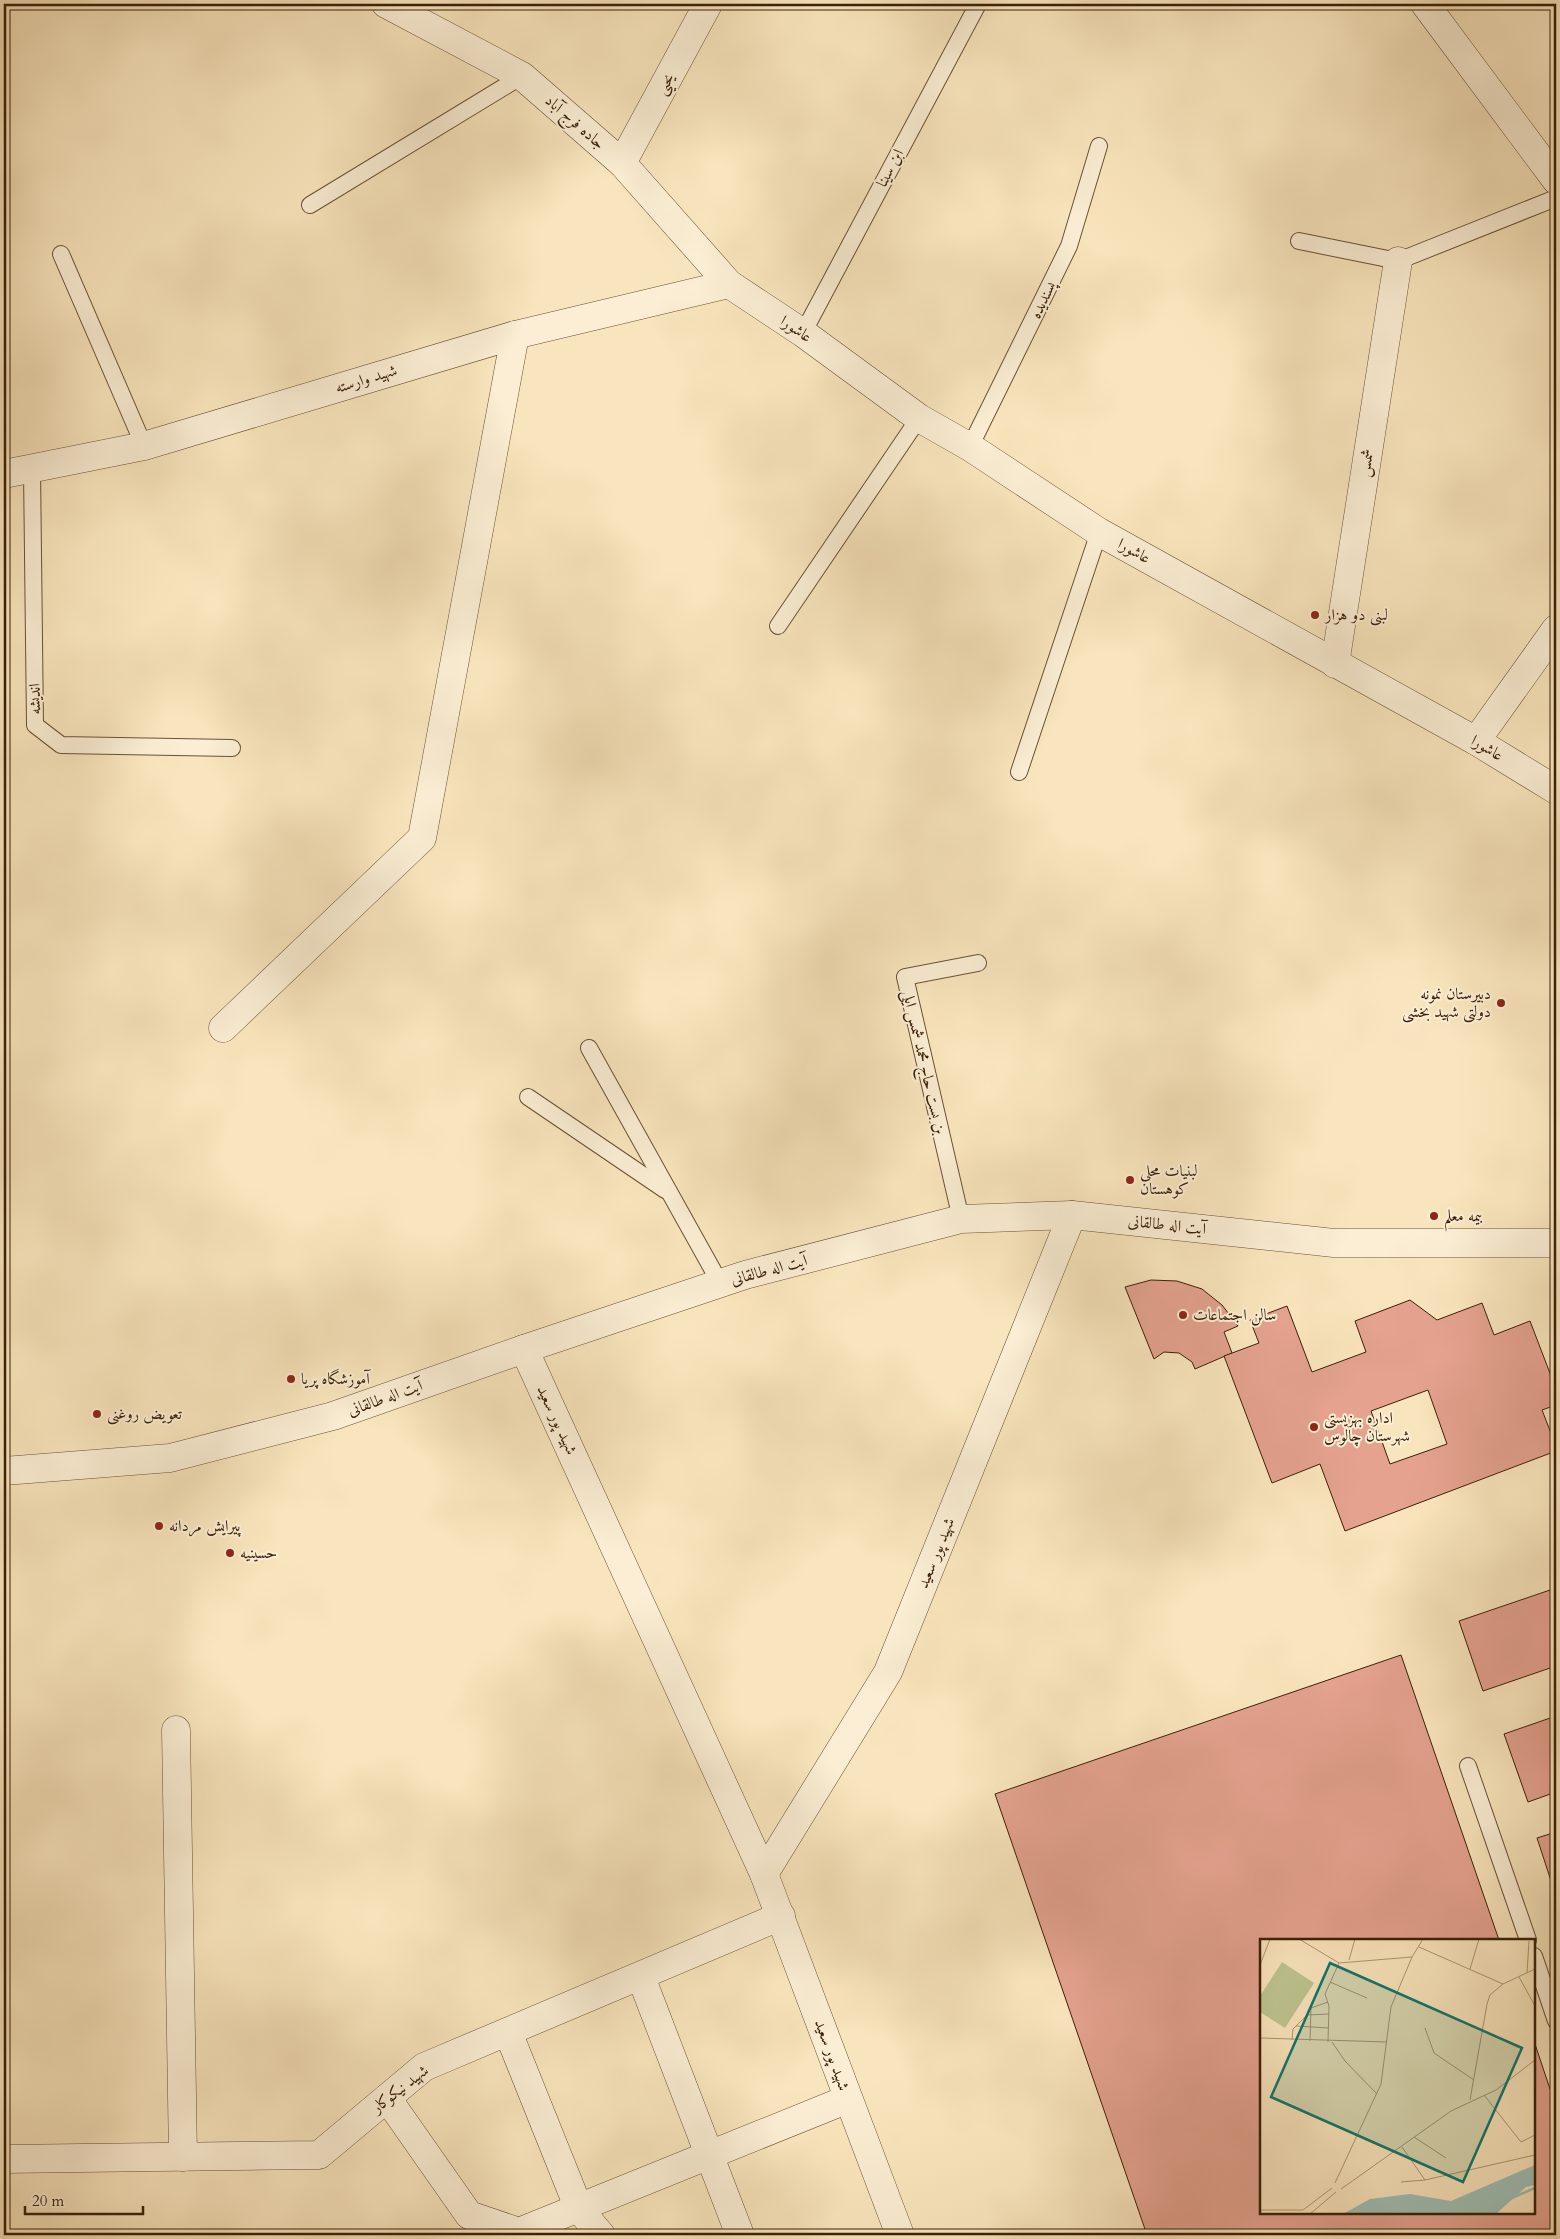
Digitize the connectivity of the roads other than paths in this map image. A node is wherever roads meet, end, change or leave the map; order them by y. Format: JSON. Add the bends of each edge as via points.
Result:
{"nodes":[{"id":1,"x":386,"y":4,"type":"edge"},
{"id":2,"x":708,"y":4,"type":"edge"},
{"id":3,"x":978,"y":4,"type":"edge"},
{"id":4,"x":1424,"y":4,"type":"edge"},
{"id":5,"x":522,"y":76,"type":"junction"},
{"id":6,"x":1099,"y":146,"type":"dead end"},
{"id":7,"x":622,"y":164,"type":"junction"},
{"id":8,"x":1556,"y":180,"type":"edge"},
{"id":9,"x":1556,"y":198,"type":"edge"},
{"id":10,"x":310,"y":205,"type":"dead end"},
{"id":11,"x":1299,"y":241,"type":"dead end"},
{"id":12,"x":61,"y":254,"type":"dead end"},
{"id":13,"x":1398,"y":261,"type":"junction"},
{"id":14,"x":729,"y":284,"type":"junction"},
{"id":15,"x":803,"y":333,"type":"junction"},
{"id":16,"x":515,"y":335,"type":"junction"},
{"id":17,"x":920,"y":418,"type":"junction"},
{"id":18,"x":144,"y":446,"type":"junction"},
{"id":19,"x":970,"y":447,"type":"junction"},
{"id":20,"x":32,"y":469,"type":"junction"},
{"id":21,"x":4,"y":474,"type":"edge"},
{"id":22,"x":1099,"y":532,"type":"junction"},
{"id":23,"x":778,"y":626,"type":"dead end"},
{"id":24,"x":1556,"y":628,"type":"edge"},
{"id":25,"x":1335,"y":664,"type":"junction"},
{"id":26,"x":1476,"y":741,"type":"junction"},
{"id":27,"x":232,"y":748,"type":"dead end"},
{"id":28,"x":1019,"y":772,"type":"dead end"},
{"id":29,"x":1556,"y":790,"type":"edge"},
{"id":30,"x":978,"y":963,"type":"dead end"},
{"id":31,"x":223,"y":1028,"type":"dead end"},
{"id":32,"x":588,"y":1048,"type":"dead end"},
{"id":33,"x":528,"y":1097,"type":"dead end"},
{"id":34,"x":669,"y":1193,"type":"junction"},
{"id":35,"x":1072,"y":1215,"type":"junction"},
{"id":36,"x":961,"y":1219,"type":"junction"},
{"id":37,"x":1556,"y":1243,"type":"edge"},
{"id":38,"x":720,"y":1284,"type":"junction"},
{"id":39,"x":524,"y":1349,"type":"junction"},
{"id":40,"x":4,"y":1471,"type":"edge"},
{"id":41,"x":176,"y":1730,"type":"dead end"},
{"id":42,"x":1468,"y":1766,"type":"dead end"},
{"id":43,"x":764,"y":1874,"type":"junction"},
{"id":44,"x":781,"y":1916,"type":"junction"},
{"id":45,"x":1528,"y":1939,"type":"edge"},
{"id":46,"x":1535,"y":1959,"type":"edge"},
{"id":47,"x":641,"y":1977,"type":"junction"},
{"id":48,"x":1556,"y":2021,"type":"edge"},
{"id":49,"x":508,"y":2032,"type":"junction"},
{"id":50,"x":387,"y":2098,"type":"junction"},
{"id":51,"x":848,"y":2099,"type":"junction"},
{"id":52,"x":709,"y":2154,"type":"junction"},
{"id":53,"x":184,"y":2157,"type":"junction"},
{"id":54,"x":4,"y":2159,"type":"edge"},
{"id":55,"x":579,"y":2209,"type":"junction"},
{"id":56,"x":602,"y":2235,"type":"edge"},
{"id":57,"x":740,"y":2235,"type":"edge"},
{"id":58,"x":900,"y":2235,"type":"edge"}],
"edges":[{"from":1,"to":5,"type":"street","name":"جاده فرج آباد"},
{"from":2,"to":7,"type":"street","name":"یحیی"},
{"from":3,"to":15,"type":"lane","name":"ابن سینا"},
{"from":4,"to":8,"type":"street"},
{"from":5,"to":7,"type":"street","name":"جاده فرج آباد"},
{"from":5,"to":10,"type":"lane"},
{"from":6,"to":19,"type":"lane","name":"پسندیده","via":[[1069,246]]},
{"from":7,"to":14,"type":"street","name":"جاده فرج آباد"},
{"from":9,"to":13,"type":"lane"},
{"from":11,"to":13,"type":"lane"},
{"from":12,"to":18,"type":"lane"},
{"from":13,"to":25,"type":"street","name":"شمس"},
{"from":14,"to":15,"type":"street","name":"عاشورا"},
{"from":14,"to":16,"type":"street","name":"شهید وارسته"},
{"from":15,"to":17,"type":"street","name":"عاشورا"},
{"from":16,"to":18,"type":"street","name":"شهید وارسته"},
{"from":16,"to":31,"type":"street","via":[[422,838]]},
{"from":17,"to":19,"type":"street","name":"عاشورا"},
{"from":17,"to":23,"type":"lane"},
{"from":18,"to":20,"type":"street","name":"شهید وارسته"},
{"from":19,"to":22,"type":"street","name":"عاشورا"},
{"from":20,"to":21,"type":"street","name":"شهید وارسته"},
{"from":20,"to":27,"type":"lane","name":"اندیشه","via":[[36,725],[61,744]]},
{"from":22,"to":25,"type":"street","name":"عاشورا"},
{"from":22,"to":28,"type":"lane"},
{"from":24,"to":26,"type":"street"},
{"from":25,"to":26,"type":"street","name":"عاشورا"},
{"from":26,"to":29,"type":"street","name":"عاشورا"},
{"from":30,"to":36,"type":"lane","name":"بن بست حاج محمد شمس ایلی","via":[[905,977]]},
{"from":32,"to":34,"type":"lane"},
{"from":33,"to":34,"type":"lane"},
{"from":34,"to":38,"type":"lane"},
{"from":35,"to":36,"type":"street","name":"آیت اله طالقانی"},
{"from":35,"to":37,"type":"street","name":"آیت اله طالقانی","via":[[1334,1243]]},
{"from":35,"to":43,"type":"street","name":"شهید پور سعید","via":[[888,1672]]},
{"from":36,"to":38,"type":"street","name":"آیت اله طالقانی"},
{"from":38,"to":39,"type":"street","name":"آیت اله طالقانی"},
{"from":39,"to":40,"type":"street","name":"آیت اله طالقانی","via":[[333,1416],[170,1458]]},
{"from":39,"to":43,"type":"street","name":"شهید پور سعید"},
{"from":41,"to":53,"type":"street"},
{"from":42,"to":45,"type":"lane"},
{"from":43,"to":44,"type":"street","name":"شهید پور سعید"},
{"from":44,"to":47,"type":"street","name":"شهید نیکوکار"},
{"from":44,"to":51,"type":"street","name":"شهید پور سعید"},
{"from":46,"to":48,"type":"lane"},
{"from":47,"to":49,"type":"street","name":"شهید نیکوکار"},
{"from":47,"to":52,"type":"street"},
{"from":49,"to":50,"type":"street","name":"شهید نیکوکار","via":[[424,2067]]},
{"from":49,"to":55,"type":"street"},
{"from":50,"to":53,"type":"street","name":"شهید نیکوکار","via":[[319,2155]]},
{"from":50,"to":55,"type":"street","via":[[468,2215],[519,2232]]},
{"from":51,"to":52,"type":"street"},
{"from":51,"to":58,"type":"street","name":"شهید پور سعید"},
{"from":52,"to":55,"type":"street"},
{"from":52,"to":57,"type":"street"},
{"from":53,"to":54,"type":"street","name":"شهید نیکوکار"},
{"from":55,"to":56,"type":"street"}]}
